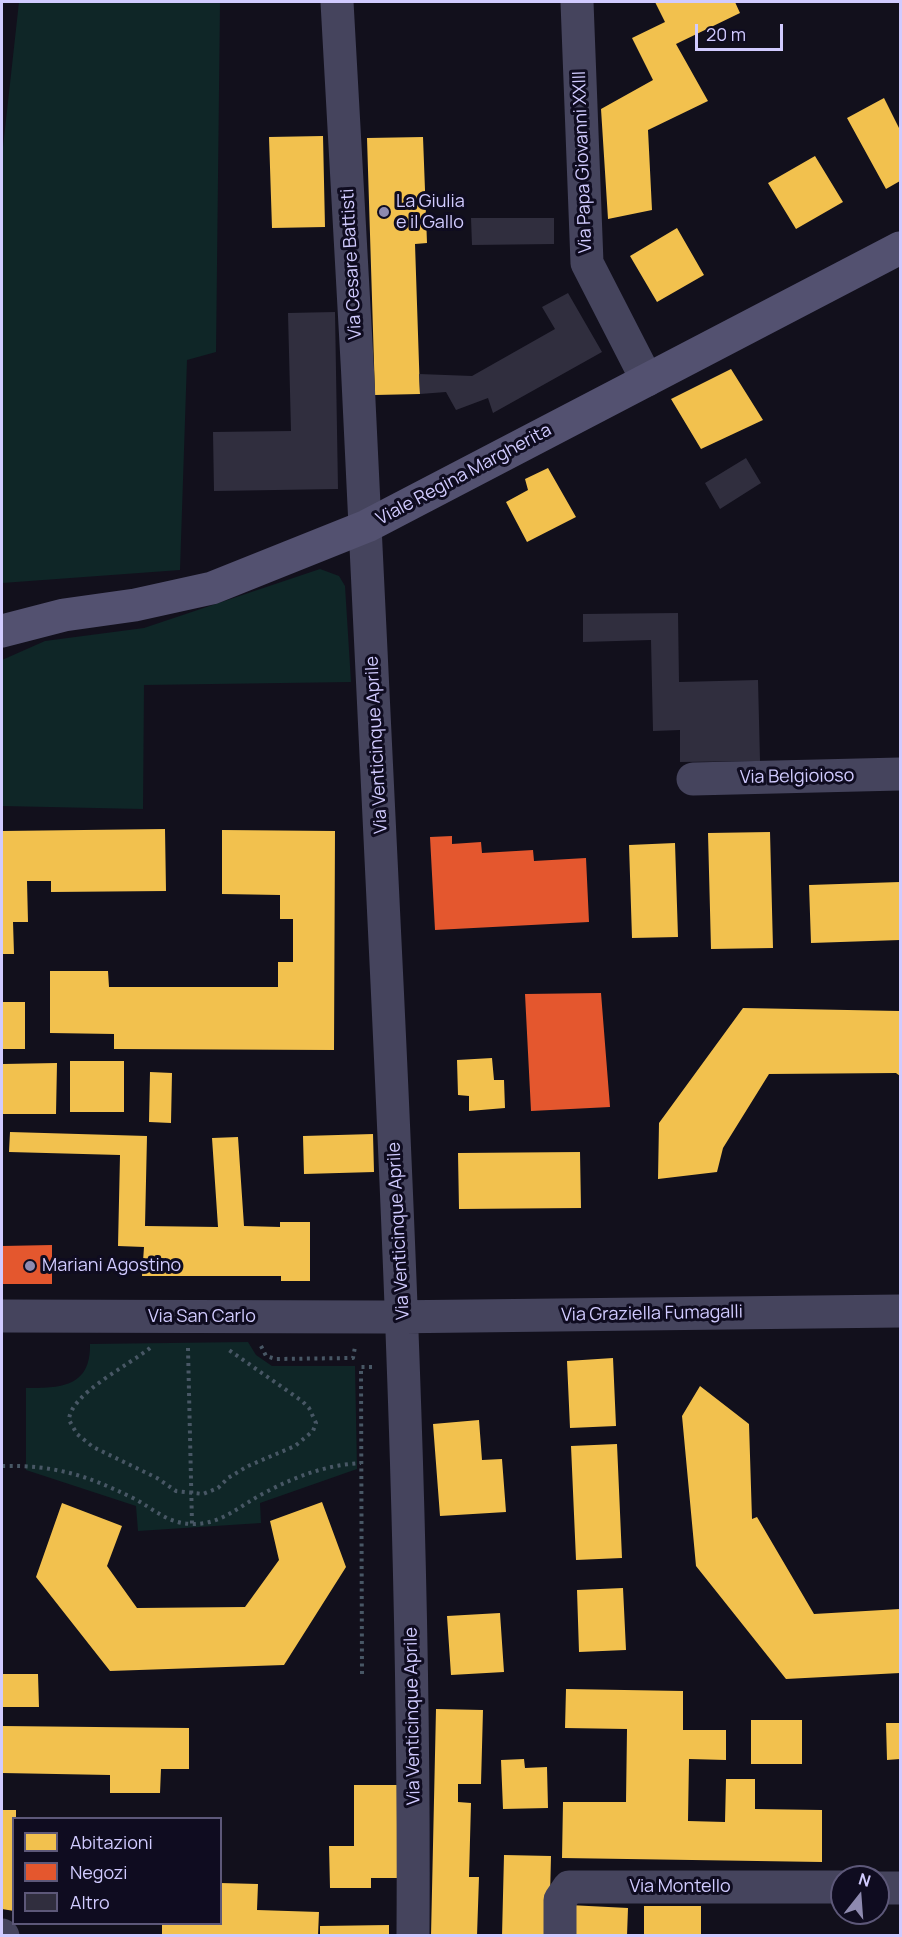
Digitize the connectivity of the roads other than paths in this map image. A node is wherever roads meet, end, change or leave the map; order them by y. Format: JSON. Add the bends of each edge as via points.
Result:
{"nodes":[{"id":1,"x":337,"y":2,"type":"edge"},
{"id":2,"x":577,"y":2,"type":"edge"},
{"id":3,"x":900,"y":248,"type":"edge"},
{"id":4,"x":646,"y":380,"type":"junction"},
{"id":5,"x":367,"y":526,"type":"junction"},
{"id":6,"x":2,"y":631,"type":"edge"},
{"id":7,"x":900,"y":774,"type":"edge"},
{"id":8,"x":693,"y":779,"type":"dead end"},
{"id":9,"x":900,"y":1311,"type":"edge"},
{"id":10,"x":2,"y":1316,"type":"edge"},
{"id":11,"x":403,"y":1317,"type":"junction"},
{"id":12,"x":830,"y":1887,"type":"edge"},
{"id":13,"x":413,"y":1935,"type":"edge"},
{"id":14,"x":560,"y":1935,"type":"edge"}],
"edges":[{"from":1,"to":5,"type":"street","name":"Via Cesare Battisti"},
{"from":2,"to":4,"type":"street","name":"Via Papa Giovanni XXIII","via":[[587,264]]},
{"from":3,"to":4,"type":"street","name":"Viale Regina Margherita"},
{"from":4,"to":5,"type":"street","name":"Viale Regina Margherita"},
{"from":5,"to":6,"type":"street","name":"Viale Regina Margherita","via":[[212,588],[64,615]]},
{"from":5,"to":11,"type":"street","name":"Via Venticinque Aprile"},
{"from":7,"to":8,"type":"street","name":"Via Belgioioso"},
{"from":9,"to":11,"type":"street","name":"Via Graziella Fumagalli"},
{"from":10,"to":11,"type":"street","name":"Via San Carlo"},
{"from":11,"to":13,"type":"street","name":"Via Venticinque Aprile","via":[[414,1716]]},
{"from":12,"to":14,"type":"street","name":"Via Montello","via":[[569,1887],[560,1900]]}]}
